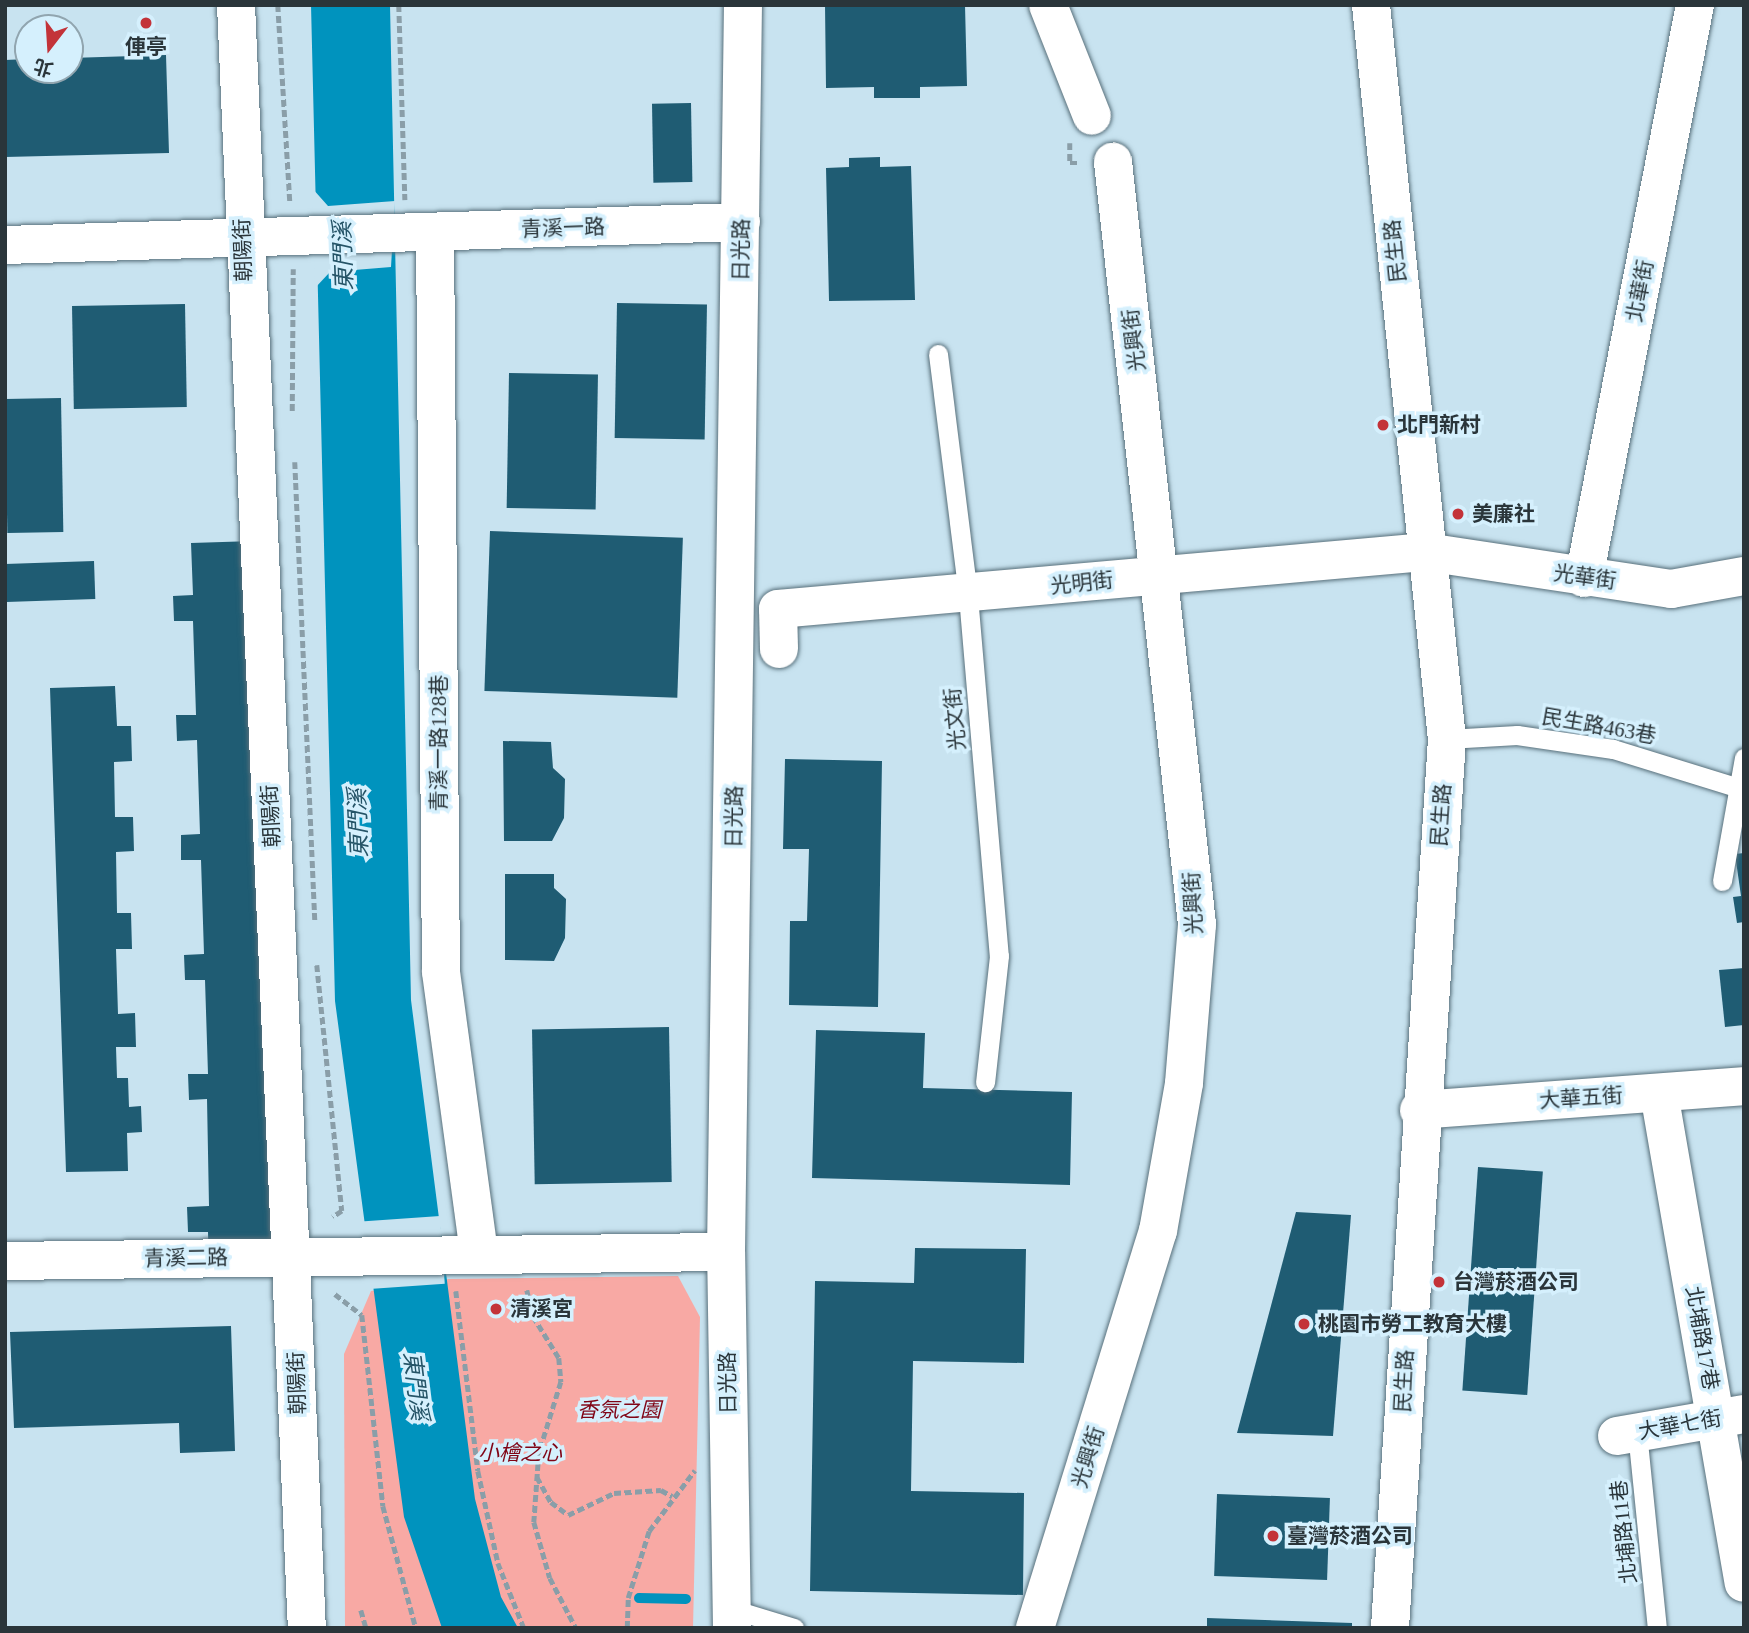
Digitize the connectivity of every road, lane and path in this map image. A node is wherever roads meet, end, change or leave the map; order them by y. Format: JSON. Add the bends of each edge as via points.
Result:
{"nodes":[{"id":1,"x":236,"y":5,"type":"edge"},
{"id":2,"x":278,"y":5,"type":"edge"},
{"id":3,"x":399,"y":5,"type":"edge"},
{"id":4,"x":743,"y":5,"type":"edge"},
{"id":5,"x":1048,"y":5,"type":"edge"},
{"id":6,"x":1371,"y":5,"type":"edge"},
{"id":7,"x":1695,"y":5,"type":"edge"},
{"id":8,"x":1092,"y":116,"type":"dead end"},
{"id":9,"x":1113,"y":162,"type":"dead end"},
{"id":10,"x":290,"y":213,"type":"dead end"},
{"id":11,"x":741,"y":222,"type":"junction"},
{"id":12,"x":409,"y":226,"type":"junction"},
{"id":13,"x":242,"y":242,"type":"junction"},
{"id":14,"x":5,"y":244,"type":"edge"},
{"id":15,"x":293,"y":267,"type":"dead end"},
{"id":16,"x":938,"y":354,"type":"dead end"},
{"id":17,"x":293,"y":419,"type":"dead end"},
{"id":18,"x":294,"y":446,"type":"dead end"},
{"id":19,"x":1426,"y":552,"type":"junction"},
{"id":20,"x":1162,"y":574,"type":"junction"},
{"id":21,"x":1744,"y":576,"type":"edge"},
{"id":22,"x":1584,"y":578,"type":"junction"},
{"id":23,"x":968,"y":596,"type":"junction"},
{"id":24,"x":779,"y":649,"type":"joint"},
{"id":25,"x":737,"y":651,"type":"junction"},
{"id":26,"x":1447,"y":739,"type":"junction"},
{"id":27,"x":1744,"y":758,"type":"edge"},
{"id":28,"x":1739,"y":788,"type":"junction"},
{"id":29,"x":1722,"y":881,"type":"dead end"},
{"id":30,"x":316,"y":936,"type":"dead end"},
{"id":31,"x":316,"y":949,"type":"dead end"},
{"id":32,"x":985,"y":1082,"type":"dead end"},
{"id":33,"x":1744,"y":1086,"type":"edge"},
{"id":34,"x":1659,"y":1093,"type":"junction"},
{"id":35,"x":1419,"y":1110,"type":"junction"},
{"id":36,"x":333,"y":1217,"type":"dead end"},
{"id":37,"x":726,"y":1252,"type":"junction"},
{"id":38,"x":293,"y":1256,"type":"junction"},
{"id":39,"x":5,"y":1261,"type":"edge"},
{"id":40,"x":460,"y":1261,"type":"junction"},
{"id":41,"x":527,"y":1276,"type":"dead end"},
{"id":42,"x":335,"y":1294,"type":"dead end"},
{"id":43,"x":1730,"y":1416,"type":"edge"},
{"id":44,"x":1627,"y":1434,"type":"joint"},
{"id":45,"x":704,"y":1462,"type":"dead end"},
{"id":46,"x":536,"y":1475,"type":"junction"},
{"id":47,"x":672,"y":1496,"type":"junction"},
{"id":48,"x":1744,"y":1583,"type":"edge"},
{"id":49,"x":361,"y":1610,"type":"dead end"},
{"id":50,"x":732,"y":1618,"type":"edge"},
{"id":51,"x":307,"y":1628,"type":"edge"},
{"id":52,"x":366,"y":1628,"type":"edge"},
{"id":53,"x":416,"y":1628,"type":"edge"},
{"id":54,"x":524,"y":1628,"type":"edge"},
{"id":55,"x":576,"y":1628,"type":"edge"},
{"id":56,"x":627,"y":1628,"type":"edge"},
{"id":57,"x":794,"y":1628,"type":"edge"},
{"id":58,"x":1034,"y":1628,"type":"edge"},
{"id":59,"x":1390,"y":1628,"type":"edge"},
{"id":60,"x":1657,"y":1628,"type":"edge"}],
"edges":[{"from":1,"to":13,"type":"street","name":"朝陽街"},
{"from":2,"to":10,"type":"path"},
{"from":3,"to":12,"type":"path"},
{"from":4,"to":11,"type":"street","name":"日光路"},
{"from":5,"to":8,"type":"street"},
{"from":6,"to":19,"type":"street","name":"民生路"},
{"from":7,"to":22,"type":"street","name":"北華街"},
{"from":9,"to":20,"type":"street","name":"光興街"},
{"from":11,"to":12,"type":"street","name":"青溪一路"},
{"from":11,"to":25,"type":"street","name":"日光路"},
{"from":12,"to":13,"type":"street","name":"青溪一路","via":[[322,238]]},
{"from":12,"to":40,"type":"street","name":"青溪一路128巷","via":[[441,972]]},
{"from":13,"to":14,"type":"street"},
{"from":13,"to":38,"type":"street","name":"朝陽街"},
{"from":15,"to":17,"type":"path"},
{"from":16,"to":23,"type":"lane","name":"光文街"},
{"from":18,"to":30,"type":"path"},
{"from":19,"to":20,"type":"street","name":"光明街"},
{"from":19,"to":22,"type":"street","name":"光華街"},
{"from":19,"to":26,"type":"street","name":"民生路"},
{"from":20,"to":23,"type":"street","name":"光明街"},
{"from":20,"to":58,"type":"street","name":"光興街","via":[[1197,924],[1184,1083],[1158,1231]]},
{"from":21,"to":22,"type":"street","name":"光華街","via":[[1671,589]]},
{"from":23,"to":24,"type":"street","name":"光明街","via":[[778,610]]},
{"from":23,"to":32,"type":"lane","name":"光文街","via":[[999,956]]},
{"from":24,"to":25,"type":"lane"},
{"from":25,"to":37,"type":"street","name":"日光路"},
{"from":26,"to":28,"type":"lane","name":"民生路463巷","via":[[1517,735],[1613,749]]},
{"from":26,"to":35,"type":"street","name":"民生路"},
{"from":27,"to":28,"type":"lane"},
{"from":28,"to":29,"type":"lane"},
{"from":31,"to":36,"type":"path","via":[[342,1212]]},
{"from":33,"to":34,"type":"street","name":"大華五街"},
{"from":34,"to":35,"type":"street","name":"大華五街"},
{"from":34,"to":43,"type":"street","name":"北埔路17巷"},
{"from":35,"to":59,"type":"street","name":"民生路"},
{"from":37,"to":40,"type":"street"},
{"from":37,"to":50,"type":"street","name":"日光路"},
{"from":38,"to":39,"type":"street","name":"青溪二路"},
{"from":38,"to":40,"type":"street","name":"青溪二路"},
{"from":38,"to":51,"type":"street","name":"朝陽街"},
{"from":40,"to":54,"type":"path","via":[[455,1316],[478,1471],[498,1563]]},
{"from":41,"to":46,"type":"path","via":[[527,1304],[559,1358],[561,1382]]},
{"from":42,"to":53,"type":"path","via":[[362,1315],[383,1506]]},
{"from":43,"to":44,"type":"street","name":"大華七街"},
{"from":43,"to":48,"type":"street","name":"北埔路17巷"},
{"from":44,"to":60,"type":"lane","name":"北埔路11巷"},
{"from":45,"to":47,"type":"path"},
{"from":46,"to":47,"type":"path","via":[[551,1502],[568,1515],[614,1493],[661,1489]]},
{"from":46,"to":55,"type":"path","via":[[534,1522],[550,1578]]},
{"from":47,"to":56,"type":"path","via":[[639,1557]]},
{"from":49,"to":52,"type":"path"},
{"from":50,"to":57,"type":"lane"}]}
